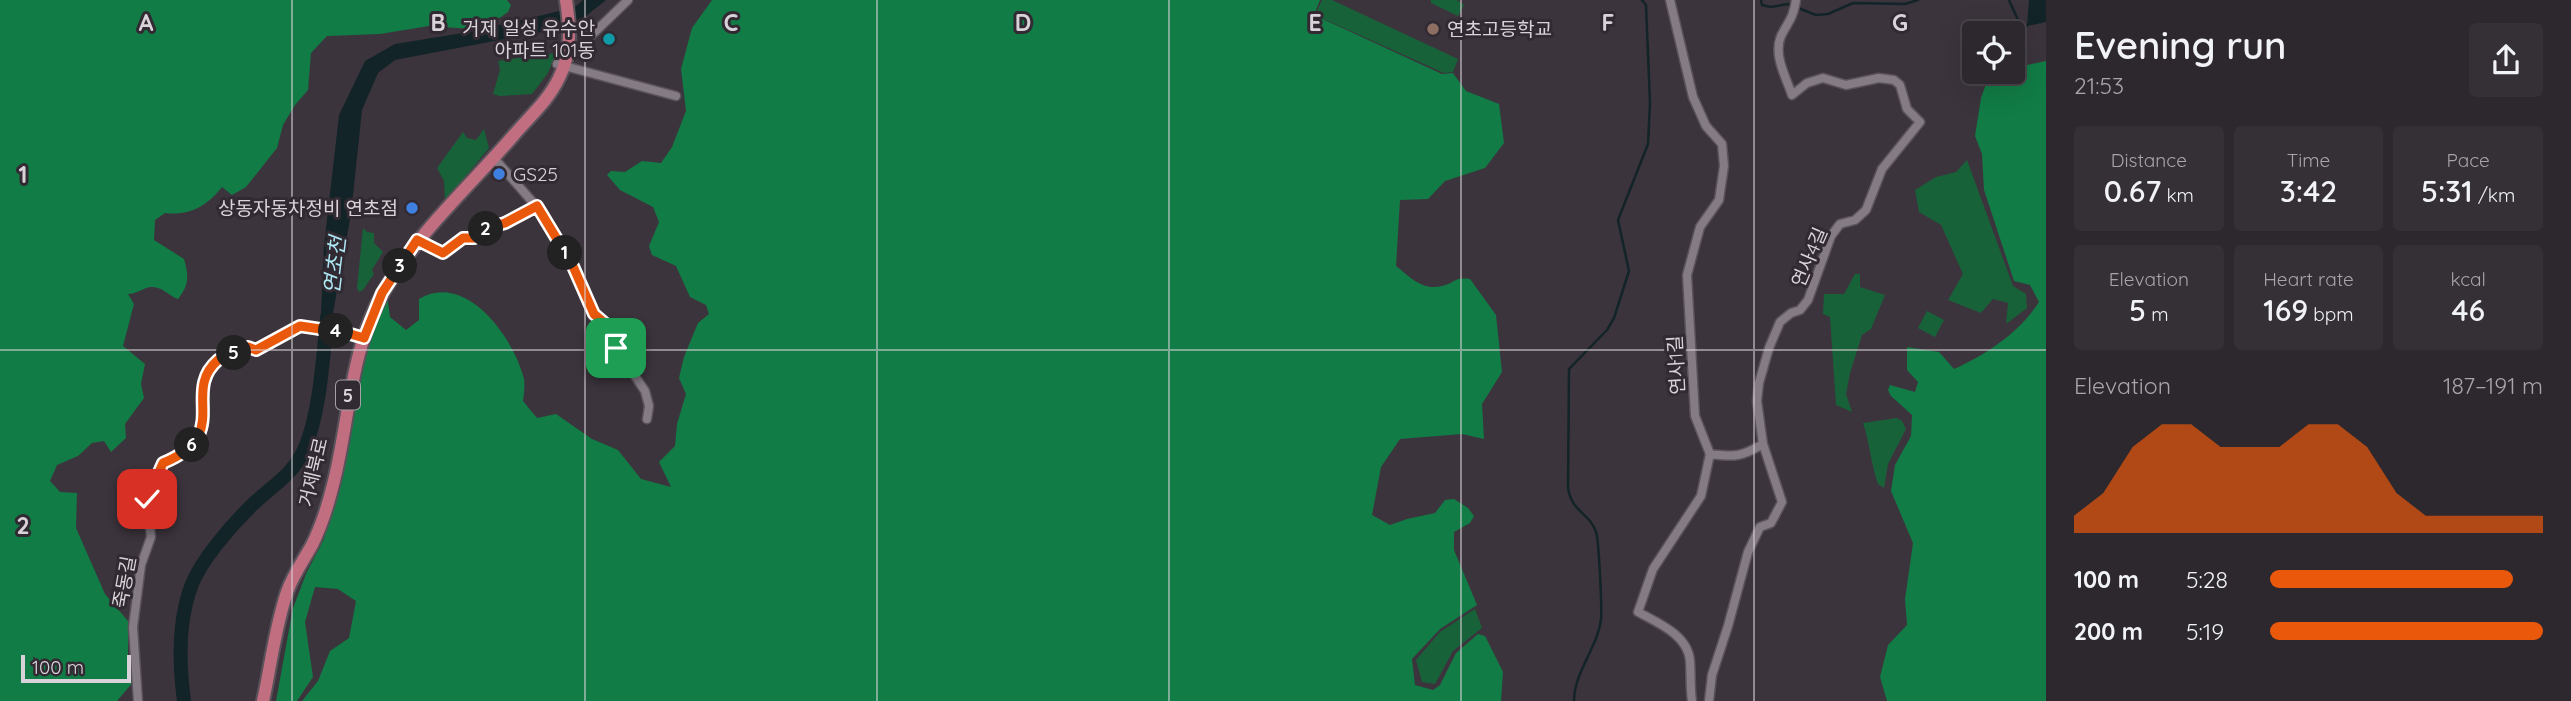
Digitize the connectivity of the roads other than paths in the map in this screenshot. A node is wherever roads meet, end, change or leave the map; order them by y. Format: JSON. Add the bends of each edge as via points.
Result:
{"nodes":[{"id":1,"x":560,"y":0,"type":"edge"},
{"id":2,"x":566,"y":0,"type":"edge"},
{"id":3,"x":628,"y":0,"type":"edge"},
{"id":4,"x":1670,"y":0,"type":"edge"},
{"id":5,"x":1796,"y":0,"type":"edge"},
{"id":6,"x":562,"y":59,"type":"junction"},
{"id":7,"x":675,"y":98,"type":"dead end"},
{"id":8,"x":494,"y":158,"type":"junction"},
{"id":9,"x":537,"y":206,"type":"junction"},
{"id":10,"x":417,"y":240,"type":"junction"},
{"id":11,"x":364,"y":338,"type":"junction"},
{"id":12,"x":647,"y":419,"type":"dead end"},
{"id":13,"x":1763,"y":444,"type":"junction"},
{"id":14,"x":1710,"y":454,"type":"junction"},
{"id":15,"x":138,"y":701,"type":"edge"},
{"id":16,"x":263,"y":701,"type":"edge"},
{"id":17,"x":1692,"y":701,"type":"edge"},
{"id":18,"x":1709,"y":701,"type":"edge"}],
"edges":[{"from":1,"to":6,"type":"main road"},
{"from":2,"to":6,"type":"main road","via":[[570,32]]},
{"from":3,"to":6,"type":"street"},
{"from":4,"to":14,"type":"street","name":"연사1길","via":[[1693,97],[1706,126],[1722,144],[1724,166],[1719,200],[1700,227],[1687,275],[1695,416]]},
{"from":5,"to":13,"type":"street","name":"연사4길","via":[[1778,53],[1792,95],[1823,78],[1846,85],[1894,80],[1907,108],[1920,122],[1882,169],[1866,210],[1856,220],[1840,224],[1831,236],[1808,300],[1780,322],[1759,383]]},
{"from":6,"to":7,"type":"street"},
{"from":6,"to":8,"type":"main road","name":"거제북로","number":"5","via":[[544,101]]},
{"from":8,"to":9,"type":"street"},
{"from":8,"to":10,"type":"main road","name":"거제북로","number":"5"},
{"from":9,"to":10,"type":"street","via":[[474,238],[463,238],[443,253]]},
{"from":9,"to":12,"type":"street","via":[[572,264],[594,314],[614,331],[616,348],[645,391]]},
{"from":10,"to":11,"type":"main road","name":"거제북로","number":"5","via":[[382,293]]},
{"from":11,"to":15,"type":"street","name":"죽동길","via":[[303,326],[256,350],[248,347],[218,360],[208,376],[202,397],[204,425],[197,441],[163,463],[147,499],[151,537],[141,565],[133,627]]},
{"from":11,"to":16,"type":"main road","name":"거제북로","number":"5","via":[[351,381],[334,482],[312,544],[287,592]]},
{"from":13,"to":14,"type":"street","via":[[1735,457]]},
{"from":13,"to":18,"type":"street","name":"연사4길","via":[[1782,502],[1771,523],[1760,527],[1748,552],[1712,675]]},
{"from":14,"to":17,"type":"street","via":[[1701,496],[1653,569],[1638,612],[1683,641],[1690,658]]}]}
